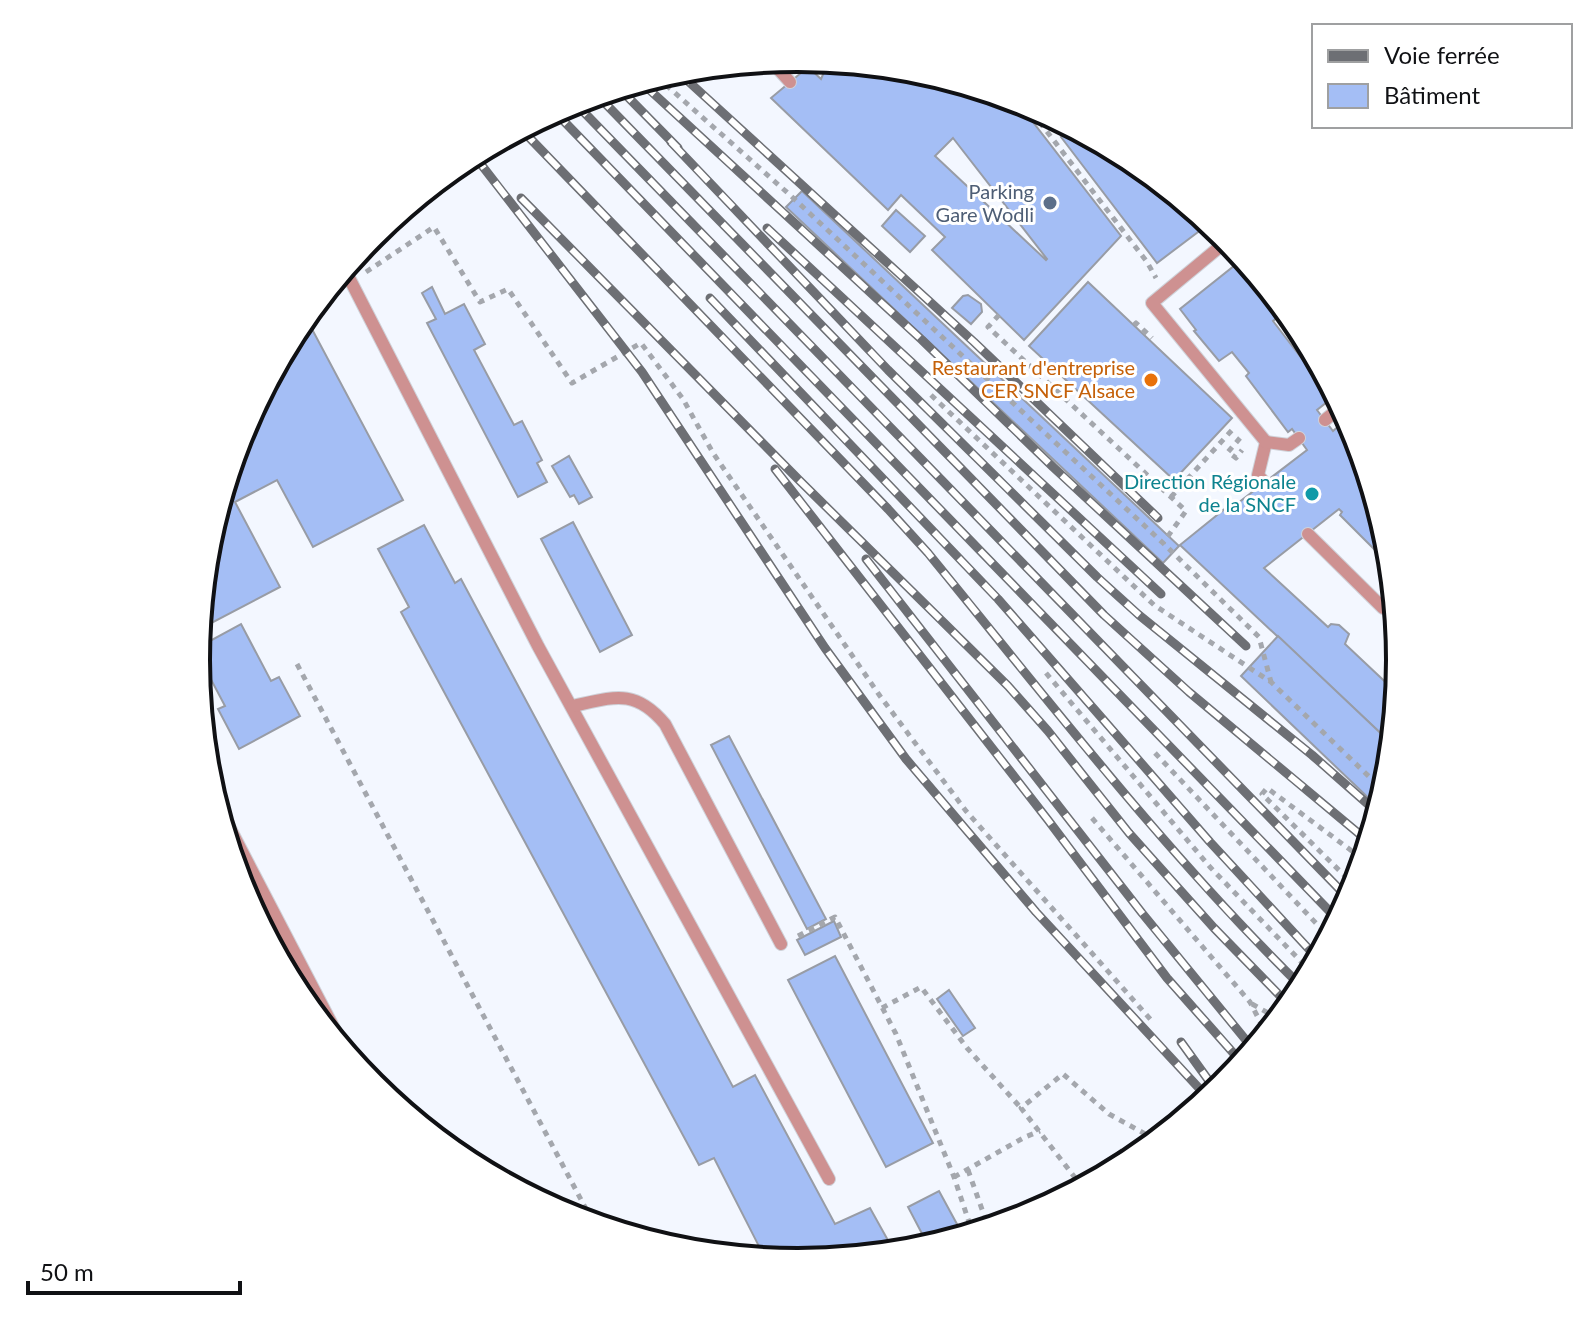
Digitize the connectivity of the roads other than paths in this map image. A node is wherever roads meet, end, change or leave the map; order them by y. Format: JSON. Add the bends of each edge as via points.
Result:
{"nodes":[{"id":1,"x":781,"y":72,"type":"edge"},
{"id":2,"x":790,"y":82,"type":"dead end"},
{"id":3,"x":1218,"y":248,"type":"edge"},
{"id":4,"x":350,"y":279,"type":"edge"},
{"id":5,"x":1332,"y":414,"type":"edge"},
{"id":6,"x":1325,"y":420,"type":"dead end"},
{"id":7,"x":1299,"y":438,"type":"dead end"},
{"id":8,"x":1266,"y":442,"type":"junction"},
{"id":9,"x":1265,"y":483,"type":"dead end"},
{"id":10,"x":1308,"y":534,"type":"dead end"},
{"id":11,"x":1383,"y":607,"type":"edge"},
{"id":12,"x":573,"y":706,"type":"junction"},
{"id":13,"x":241,"y":849,"type":"edge"},
{"id":14,"x":781,"y":944,"type":"road end"},
{"id":15,"x":323,"y":1008,"type":"edge"},
{"id":16,"x":829,"y":1179,"type":"dead end"}],
"edges":[{"from":1,"to":2,"type":"lane"},
{"from":3,"to":8,"type":"lane","via":[[1152,303]]},
{"from":4,"to":12,"type":"lane"},
{"from":5,"to":6,"type":"lane"},
{"from":7,"to":8,"type":"lane","via":[[1289,445]]},
{"from":8,"to":9,"type":"lane","via":[[1258,475]]},
{"from":10,"to":11,"type":"lane"},
{"from":12,"to":14,"type":"lane","via":[[621,696],[650,706],[665,724]]},
{"from":12,"to":16,"type":"lane"},
{"from":13,"to":15,"type":"lane"}]}
